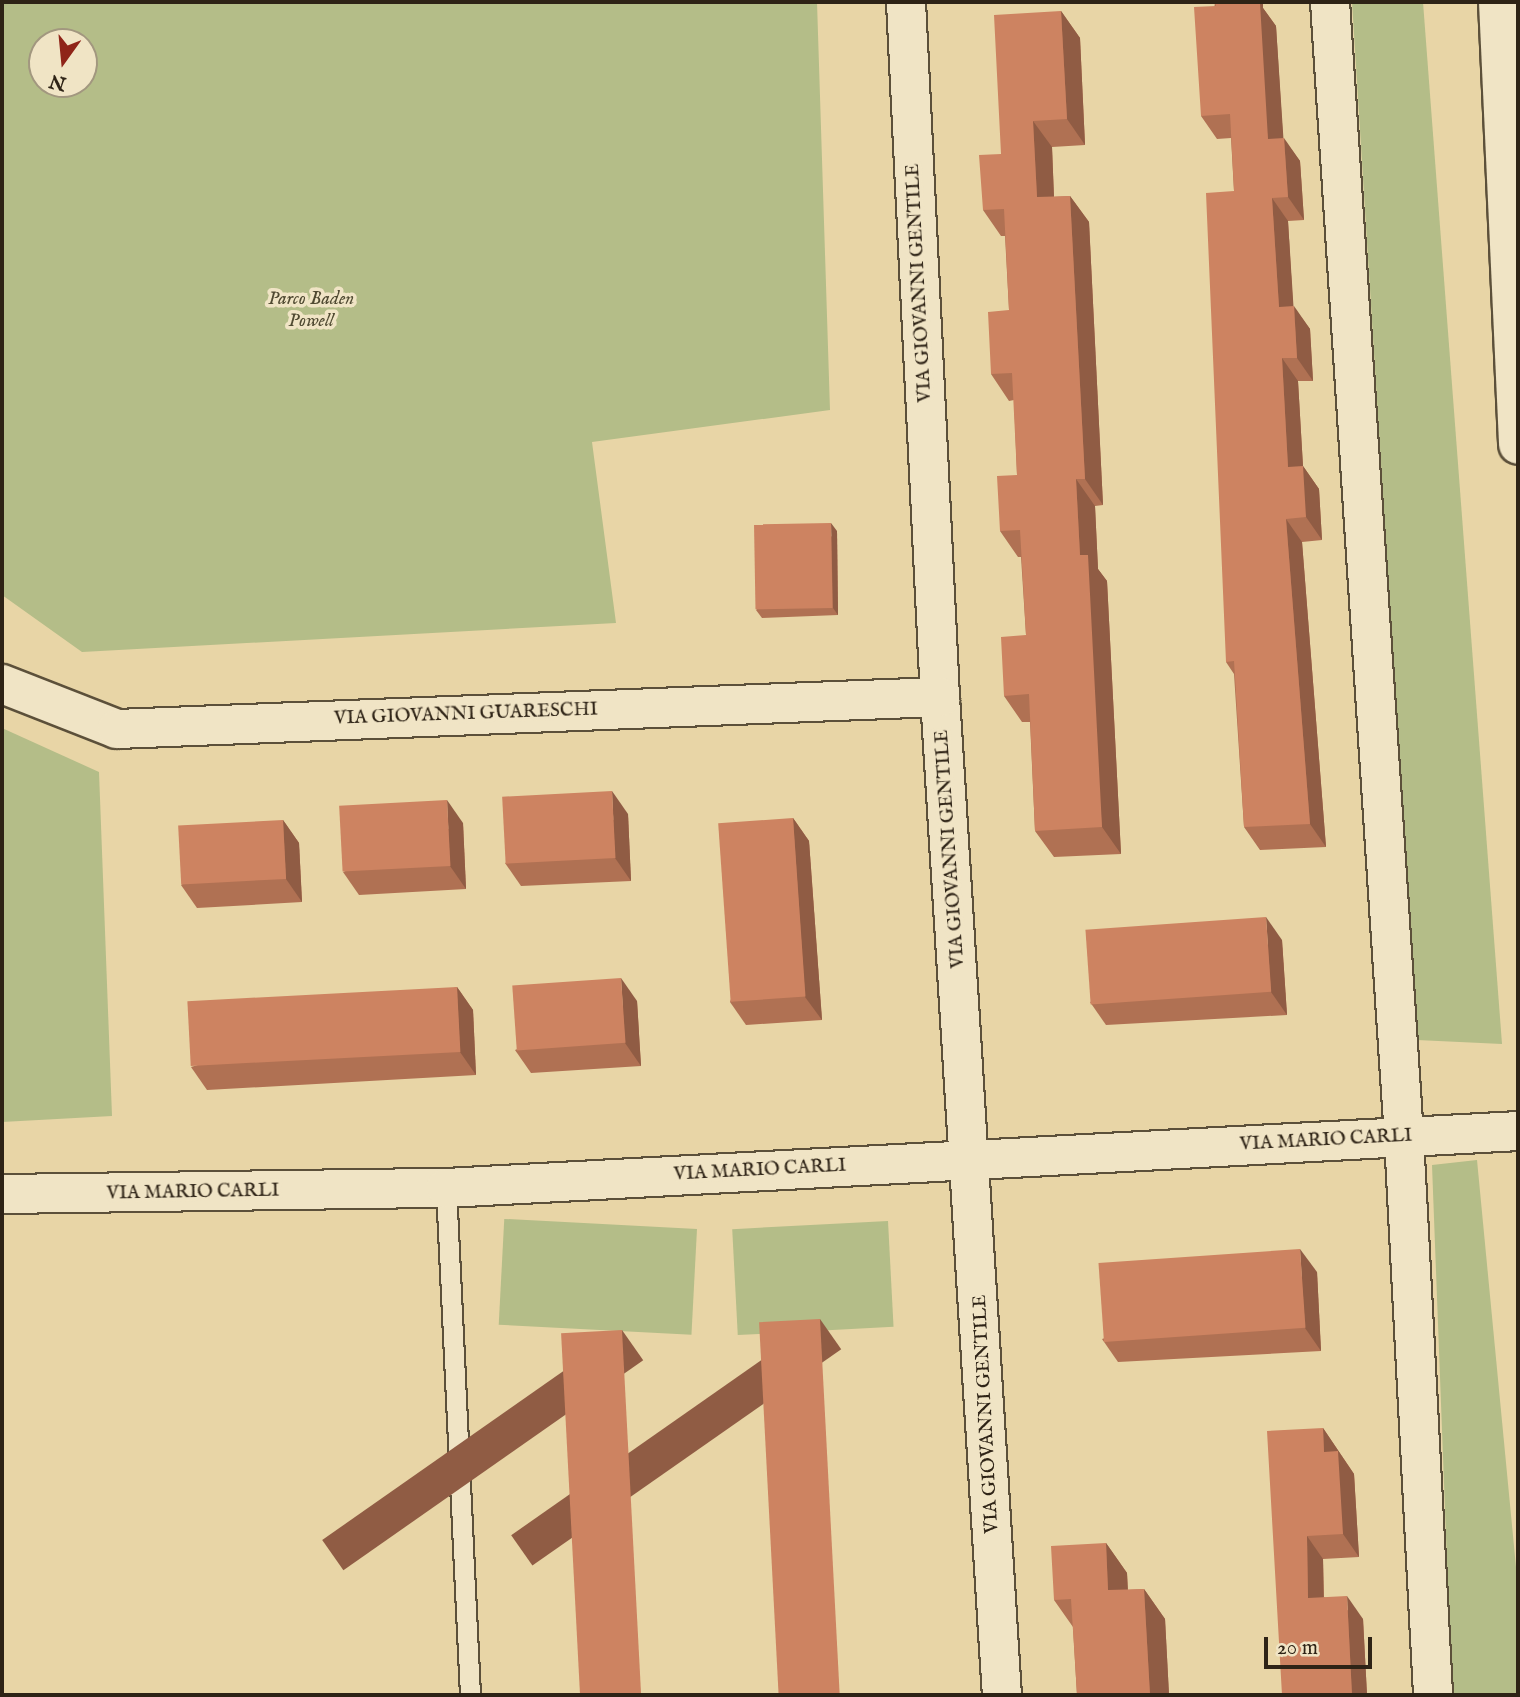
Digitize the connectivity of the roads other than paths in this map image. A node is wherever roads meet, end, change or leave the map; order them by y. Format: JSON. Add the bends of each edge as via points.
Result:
{"nodes":[{"id":1,"x":906,"y":2,"type":"edge"},
{"id":2,"x":1329,"y":2,"type":"edge"},
{"id":3,"x":1498,"y":2,"type":"edge"},
{"id":4,"x":1518,"y":445,"type":"edge"},
{"id":5,"x":2,"y":684,"type":"edge"},
{"id":6,"x":940,"y":697,"type":"junction"},
{"id":7,"x":1518,"y":1131,"type":"edge"},
{"id":8,"x":1404,"y":1137,"type":"junction"},
{"id":9,"x":974,"y":1160,"type":"junction"},
{"id":10,"x":446,"y":1188,"type":"junction"},
{"id":11,"x":2,"y":1194,"type":"edge"},
{"id":12,"x":470,"y":1695,"type":"edge"},
{"id":13,"x":1002,"y":1695,"type":"edge"},
{"id":14,"x":1433,"y":1695,"type":"edge"}],
"edges":[{"from":1,"to":6,"type":"street","name":"VIA GIOVANNI GENTILE"},
{"from":2,"to":8,"type":"street"},
{"from":3,"to":4,"type":"street"},
{"from":5,"to":6,"type":"street","name":"VIA GIOVANNI GUARESCHI","via":[[117,729]]},
{"from":6,"to":9,"type":"street","name":"VIA GIOVANNI GENTILE"},
{"from":7,"to":8,"type":"street","name":"VIA MARIO CARLI"},
{"from":8,"to":9,"type":"street","name":"VIA MARIO CARLI"},
{"from":8,"to":14,"type":"street"},
{"from":9,"to":10,"type":"street","name":"VIA MARIO CARLI"},
{"from":9,"to":13,"type":"street","name":"VIA GIOVANNI GENTILE"},
{"from":10,"to":11,"type":"street","name":"VIA MARIO CARLI"},
{"from":10,"to":12,"type":"lane"}]}
